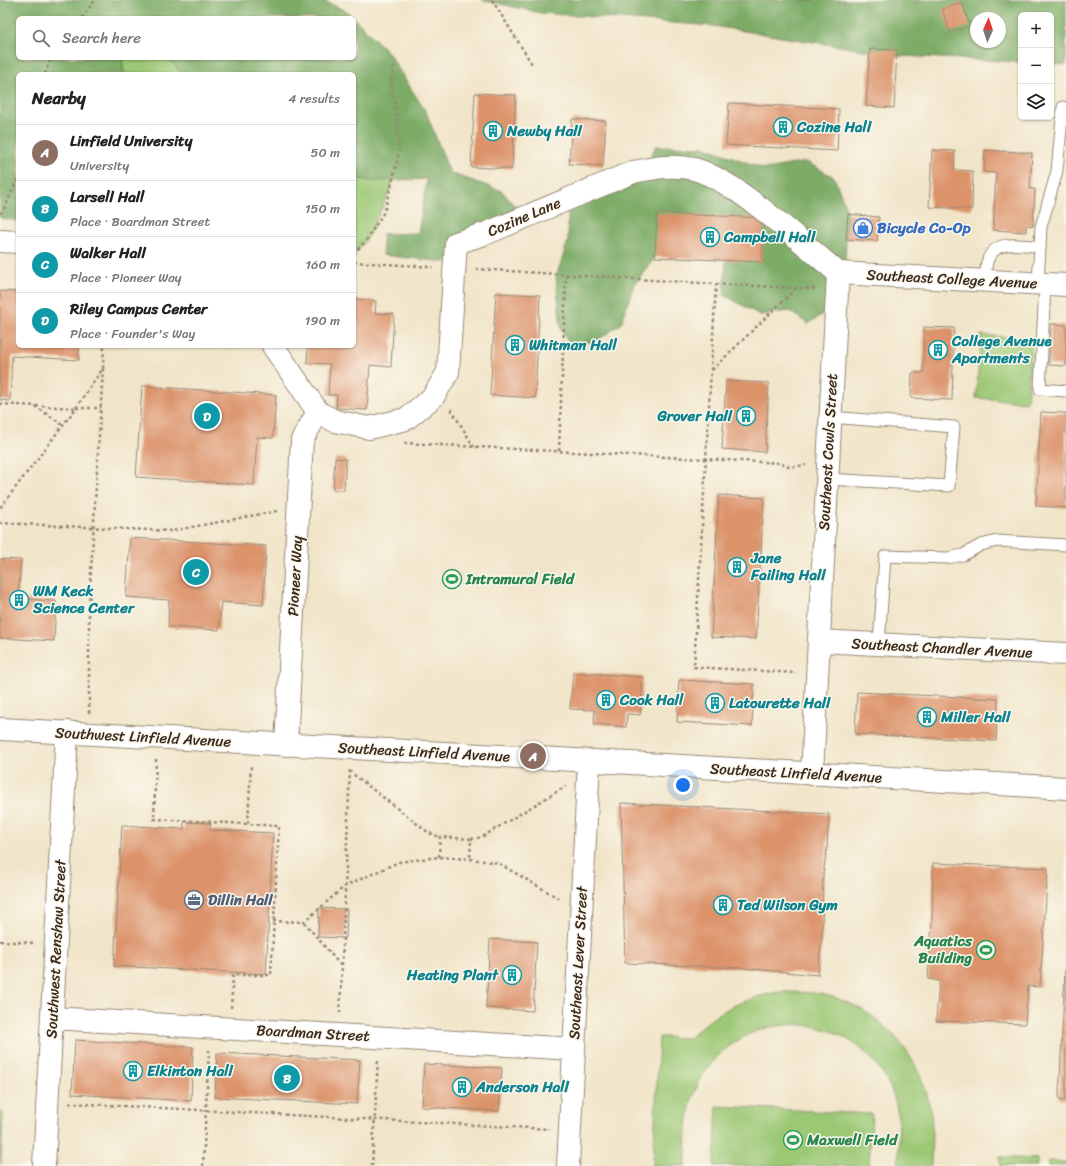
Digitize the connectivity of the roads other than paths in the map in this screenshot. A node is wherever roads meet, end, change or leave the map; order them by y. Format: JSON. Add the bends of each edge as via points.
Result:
{"nodes":[{"id":1,"x":1063,"y":107,"type":"dead end"},
{"id":2,"x":0,"y":241,"type":"edge"},
{"id":3,"x":16,"y":242,"type":"edge"},
{"id":4,"x":1040,"y":247,"type":"junction"},
{"id":5,"x":837,"y":281,"type":"junction"},
{"id":6,"x":985,"y":281,"type":"junction"},
{"id":7,"x":1050,"y":284,"type":"edge"},
{"id":8,"x":274,"y":348,"type":"edge"},
{"id":9,"x":1066,"y":391,"type":"edge"},
{"id":10,"x":318,"y":412,"type":"junction"},
{"id":11,"x":830,"y":417,"type":"junction"},
{"id":12,"x":828,"y":472,"type":"junction"},
{"id":13,"x":1066,"y":545,"type":"edge"},
{"id":14,"x":819,"y":641,"type":"junction"},
{"id":15,"x":879,"y":644,"type":"junction"},
{"id":16,"x":1066,"y":654,"type":"edge"},
{"id":17,"x":0,"y":729,"type":"edge"},
{"id":18,"x":67,"y":732,"type":"junction"},
{"id":19,"x":286,"y":745,"type":"junction"},
{"id":20,"x":589,"y":761,"type":"junction"},
{"id":21,"x":812,"y":774,"type":"junction"},
{"id":22,"x":1066,"y":788,"type":"edge"},
{"id":23,"x":52,"y":1018,"type":"junction"},
{"id":24,"x":574,"y":1049,"type":"junction"},
{"id":25,"x":44,"y":1166,"type":"edge"},
{"id":26,"x":568,"y":1166,"type":"edge"}],
"edges":[{"from":1,"to":4,"type":"lane","via":[[1057,172],[1041,227]]},
{"from":2,"to":3,"type":"street"},
{"from":4,"to":6,"type":"lane","via":[[1010,244],[999,246],[992,251],[987,262]]},
{"from":4,"to":7,"type":"lane"},
{"from":5,"to":6,"type":"street","name":"Southeast College Avenue"},
{"from":5,"to":10,"type":"street","name":"Cozine Lane","via":[[756,203],[715,178],[695,169],[674,166],[634,172],[487,233],[456,243],[448,372],[433,397],[406,419],[369,428],[335,421]]},
{"from":5,"to":11,"type":"street","name":"Southeast Cowls Street"},
{"from":6,"to":7,"type":"street","name":"Southeast College Avenue"},
{"from":7,"to":9,"type":"lane","via":[[1040,390]]},
{"from":8,"to":10,"type":"street"},
{"from":10,"to":19,"type":"street","name":"Pioneer Way","via":[[302,440]]},
{"from":11,"to":12,"type":"street","name":"Southeast Cowls Street"},
{"from":11,"to":12,"type":"lane","via":[[954,427],[949,486]]},
{"from":12,"to":14,"type":"street","name":"Southeast Cowls Street"},
{"from":13,"to":15,"type":"lane","via":[[997,541],[981,545],[963,555],[948,558],[884,556]]},
{"from":14,"to":15,"type":"street","name":"Southeast Chandler Avenue"},
{"from":14,"to":21,"type":"street","name":"Southeast Cowls Street"},
{"from":15,"to":16,"type":"street","name":"Southeast Chandler Avenue"},
{"from":17,"to":18,"type":"street","name":"Southwest Linfield Avenue"},
{"from":18,"to":19,"type":"street","name":"Southwest Linfield Avenue"},
{"from":18,"to":23,"type":"street","name":"Southwest Renshaw Street"},
{"from":19,"to":20,"type":"street","name":"Southeast Linfield Avenue"},
{"from":20,"to":21,"type":"street","name":"Southeast Linfield Avenue"},
{"from":20,"to":24,"type":"street","name":"Southeast Lever Street"},
{"from":21,"to":22,"type":"street","name":"Southeast Linfield Avenue"},
{"from":23,"to":24,"type":"street","name":"Boardman Street"},
{"from":23,"to":25,"type":"street","name":"Southwest Renshaw Street"},
{"from":24,"to":26,"type":"street","name":"Southeast Lever Street"}]}
